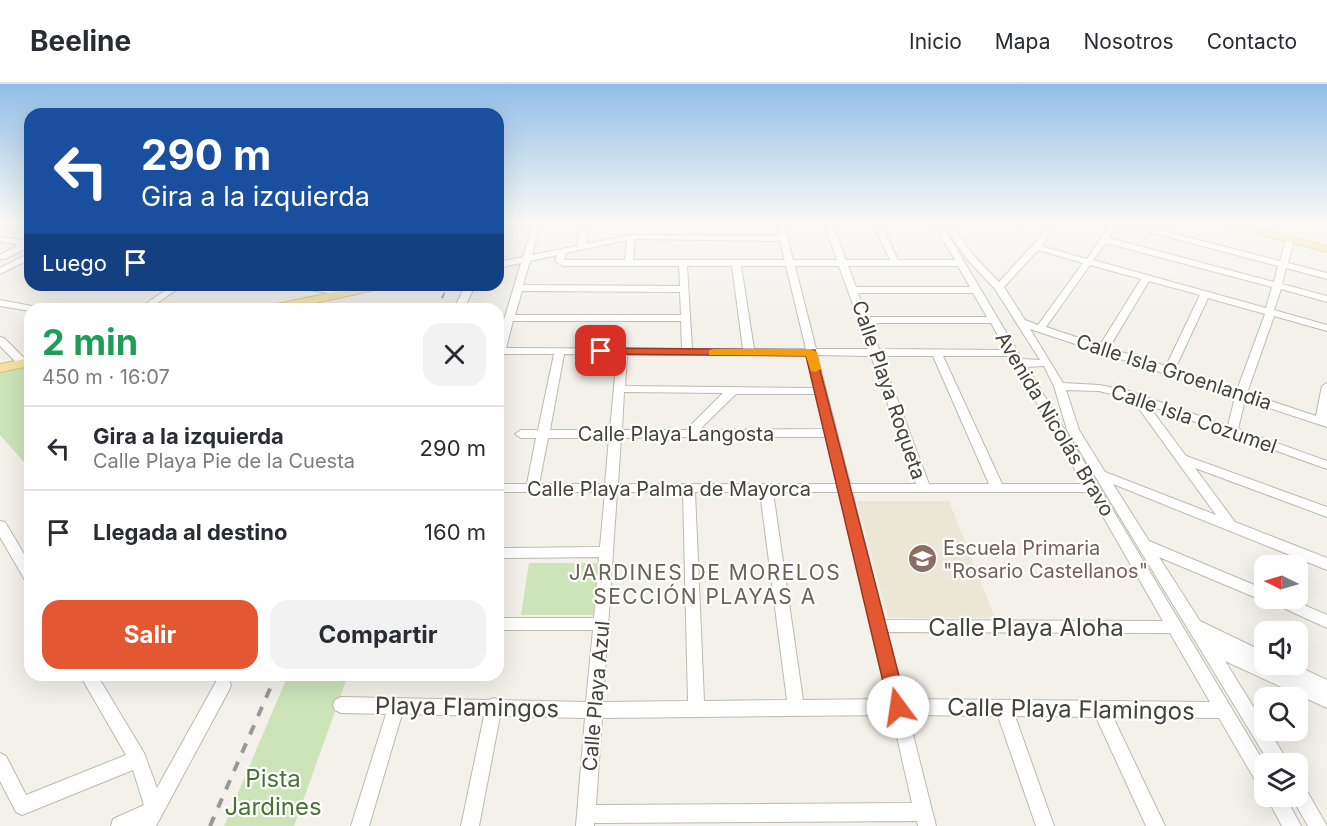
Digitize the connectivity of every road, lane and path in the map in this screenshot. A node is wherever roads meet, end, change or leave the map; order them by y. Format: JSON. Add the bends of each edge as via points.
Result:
{"nodes":[{"id":1,"x":533,"y":258,"type":"edge"},
{"id":2,"x":561,"y":258,"type":"edge"},
{"id":3,"x":629,"y":258,"type":"edge"},
{"id":4,"x":788,"y":258,"type":"edge"},
{"id":5,"x":840,"y":258,"type":"edge"},
{"id":6,"x":893,"y":258,"type":"edge"},
{"id":7,"x":1026,"y":258,"type":"edge"},
{"id":8,"x":1081,"y":258,"type":"edge"},
{"id":9,"x":1091,"y":258,"type":"edge"},
{"id":10,"x":1171,"y":258,"type":"edge"},
{"id":11,"x":1254,"y":258,"type":"edge"},
{"id":12,"x":1285,"y":258,"type":"edge"},
{"id":13,"x":24,"y":259,"type":"edge"},
{"id":14,"x":526,"y":259,"type":"junction"},
{"id":15,"x":962,"y":260,"type":"junction"},
{"id":16,"x":1089,"y":260,"type":"junction"},
{"id":17,"x":629,"y":262,"type":"junction"},
{"id":18,"x":683,"y":262,"type":"junction"},
{"id":19,"x":736,"y":262,"type":"junction"},
{"id":20,"x":789,"y":263,"type":"junction"},
{"id":21,"x":842,"y":263,"type":"junction"},
{"id":22,"x":895,"y":263,"type":"junction"},
{"id":23,"x":504,"y":264,"type":"edge"},
{"id":24,"x":1283,"y":265,"type":"junction"},
{"id":25,"x":1118,"y":267,"type":"junction"},
{"id":26,"x":0,"y":271,"type":"edge"},
{"id":27,"x":1327,"y":276,"type":"edge"},
{"id":28,"x":1146,"y":278,"type":"junction"},
{"id":29,"x":1277,"y":286,"type":"junction"},
{"id":30,"x":999,"y":287,"type":"junction"},
{"id":31,"x":519,"y":288,"type":"junction"},
{"id":32,"x":685,"y":289,"type":"junction"},
{"id":33,"x":854,"y":290,"type":"junction"},
{"id":34,"x":975,"y":290,"type":"junction"},
{"id":35,"x":170,"y":291,"type":"edge"},
{"id":36,"x":341,"y":291,"type":"edge"},
{"id":37,"x":356,"y":291,"type":"edge"},
{"id":38,"x":346,"y":293,"type":"junction"},
{"id":39,"x":1204,"y":294,"type":"junction"},
{"id":40,"x":1327,"y":299,"type":"edge"},
{"id":41,"x":1237,"y":301,"type":"junction"},
{"id":42,"x":0,"y":303,"type":"edge"},
{"id":43,"x":152,"y":303,"type":"edge"},
{"id":44,"x":300,"y":303,"type":"edge"},
{"id":45,"x":985,"y":305,"type":"junction"},
{"id":46,"x":24,"y":308,"type":"edge"},
{"id":47,"x":1011,"y":309,"type":"junction"},
{"id":48,"x":1270,"y":310,"type":"junction"},
{"id":49,"x":511,"y":318,"type":"junction"},
{"id":50,"x":685,"y":318,"type":"junction"},
{"id":51,"x":864,"y":320,"type":"junction"},
{"id":52,"x":993,"y":320,"type":"junction"},
{"id":53,"x":1020,"y":322,"type":"junction"},
{"id":54,"x":1327,"y":326,"type":"edge"},
{"id":55,"x":1041,"y":328,"type":"junction"},
{"id":56,"x":504,"y":338,"type":"edge"},
{"id":57,"x":0,"y":340,"type":"edge"},
{"id":58,"x":1103,"y":349,"type":"junction"},
{"id":59,"x":560,"y":351,"type":"junction"},
{"id":60,"x":622,"y":351,"type":"junction"},
{"id":61,"x":687,"y":352,"type":"junction"},
{"id":62,"x":749,"y":352,"type":"junction"},
{"id":63,"x":811,"y":352,"type":"junction"},
{"id":64,"x":875,"y":352,"type":"junction"},
{"id":65,"x":936,"y":352,"type":"junction"},
{"id":66,"x":504,"y":353,"type":"edge"},
{"id":67,"x":1015,"y":357,"type":"junction"},
{"id":68,"x":24,"y":360,"type":"edge"},
{"id":69,"x":24,"y":362,"type":"edge"},
{"id":70,"x":1047,"y":363,"type":"junction"},
{"id":71,"x":0,"y":368,"type":"edge"},
{"id":72,"x":1169,"y":371,"type":"junction"},
{"id":73,"x":1059,"y":386,"type":"junction"},
{"id":74,"x":1327,"y":386,"type":"edge"},
{"id":75,"x":619,"y":389,"type":"junction"},
{"id":76,"x":733,"y":390,"type":"junction"},
{"id":77,"x":821,"y":391,"type":"junction"},
{"id":78,"x":1241,"y":395,"type":"junction"},
{"id":79,"x":1135,"y":396,"type":"junction"},
{"id":80,"x":1324,"y":422,"type":"edge"},
{"id":81,"x":1232,"y":432,"type":"junction"},
{"id":82,"x":831,"y":433,"type":"junction"},
{"id":83,"x":521,"y":434,"type":"dead end"},
{"id":84,"x":543,"y":434,"type":"junction"},
{"id":85,"x":614,"y":434,"type":"junction"},
{"id":86,"x":687,"y":434,"type":"junction"},
{"id":87,"x":1182,"y":458,"type":"junction"},
{"id":88,"x":1327,"y":465,"type":"edge"},
{"id":89,"x":1102,"y":475,"type":"junction"},
{"id":90,"x":504,"y":488,"type":"edge"},
{"id":91,"x":532,"y":488,"type":"junction"},
{"id":92,"x":689,"y":488,"type":"junction"},
{"id":93,"x":924,"y":488,"type":"junction"},
{"id":94,"x":1092,"y":488,"type":"junction"},
{"id":95,"x":612,"y":489,"type":"junction"},
{"id":96,"x":766,"y":489,"type":"junction"},
{"id":97,"x":845,"y":489,"type":"junction"},
{"id":98,"x":998,"y":489,"type":"junction"},
{"id":99,"x":1327,"y":512,"type":"edge"},
{"id":100,"x":1230,"y":525,"type":"junction"},
{"id":101,"x":0,"y":526,"type":"edge"},
{"id":102,"x":1145,"y":545,"type":"junction"},
{"id":103,"x":607,"y":552,"type":"junction"},
{"id":104,"x":504,"y":553,"type":"edge"},
{"id":105,"x":1327,"y":564,"type":"edge"},
{"id":106,"x":24,"y":566,"type":"edge"},
{"id":107,"x":1254,"y":592,"type":"edge"},
{"id":108,"x":1297,"y":609,"type":"edge"},
{"id":109,"x":1327,"y":622,"type":"edge"},
{"id":110,"x":504,"y":624,"type":"edge"},
{"id":111,"x":601,"y":624,"type":"junction"},
{"id":112,"x":877,"y":626,"type":"junction"},
{"id":113,"x":1195,"y":626,"type":"junction"},
{"id":114,"x":1174,"y":627,"type":"junction"},
{"id":115,"x":1208,"y":646,"type":"junction"},
{"id":116,"x":1254,"y":654,"type":"edge"},
{"id":117,"x":1202,"y":674,"type":"junction"},
{"id":118,"x":1226,"y":675,"type":"junction"},
{"id":119,"x":1294,"y":675,"type":"edge"},
{"id":120,"x":92,"y":681,"type":"edge"},
{"id":121,"x":223,"y":685,"type":"dead end"},
{"id":122,"x":1320,"y":691,"type":"edge"},
{"id":123,"x":341,"y":705,"type":"dead end"},
{"id":124,"x":494,"y":706,"type":"junction"},
{"id":125,"x":396,"y":707,"type":"junction"},
{"id":126,"x":898,"y":707,"type":"junction"},
{"id":127,"x":696,"y":708,"type":"junction"},
{"id":128,"x":796,"y":708,"type":"junction"},
{"id":129,"x":1004,"y":709,"type":"junction"},
{"id":130,"x":594,"y":710,"type":"junction"},
{"id":131,"x":1224,"y":710,"type":"junction"},
{"id":132,"x":1102,"y":711,"type":"junction"},
{"id":133,"x":1273,"y":753,"type":"edge"},
{"id":134,"x":138,"y":759,"type":"junction"},
{"id":135,"x":0,"y":762,"type":"edge"},
{"id":136,"x":1254,"y":762,"type":"edge"},
{"id":137,"x":1281,"y":807,"type":"edge"},
{"id":138,"x":1307,"y":807,"type":"edge"},
{"id":139,"x":155,"y":809,"type":"junction"},
{"id":140,"x":926,"y":819,"type":"edge"},
{"id":141,"x":586,"y":820,"type":"edge"},
{"id":142,"x":120,"y":826,"type":"edge"},
{"id":143,"x":146,"y":826,"type":"edge"},
{"id":144,"x":360,"y":826,"type":"edge"},
{"id":145,"x":470,"y":826,"type":"edge"},
{"id":146,"x":1045,"y":826,"type":"edge"},
{"id":147,"x":1156,"y":826,"type":"edge"},
{"id":148,"x":1292,"y":826,"type":"edge"},
{"id":149,"x":1318,"y":826,"type":"edge"}],
"edges":[{"from":1,"to":14,"type":"street"},
{"from":2,"to":17,"type":"street","via":[[563,263]]},
{"from":3,"to":17,"type":"street"},
{"from":4,"to":20,"type":"street"},
{"from":5,"to":21,"type":"street","name":"Calle Playa Roqueta"},
{"from":6,"to":22,"type":"street"},
{"from":7,"to":30,"type":"street"},
{"from":8,"to":16,"type":"street"},
{"from":9,"to":16,"type":"street"},
{"from":10,"to":29,"type":"street"},
{"from":11,"to":24,"type":"street"},
{"from":12,"to":24,"type":"street"},
{"from":13,"to":26,"type":"street"},
{"from":14,"to":23,"type":"street"},
{"from":14,"to":31,"type":"street"},
{"from":15,"to":22,"type":"street"},
{"from":15,"to":30,"type":"street","name":"Avenida Nicolás Bravo"},
{"from":15,"to":34,"type":"street","name":"Avenida Nicolás Bravo"},
{"from":16,"to":25,"type":"street"},
{"from":16,"to":55,"type":"street"},
{"from":17,"to":18,"type":"street"},
{"from":18,"to":19,"type":"street"},
{"from":18,"to":32,"type":"street"},
{"from":19,"to":20,"type":"street"},
{"from":19,"to":62,"type":"street"},
{"from":20,"to":21,"type":"street"},
{"from":20,"to":63,"type":"street"},
{"from":21,"to":22,"type":"street"},
{"from":21,"to":33,"type":"street","name":"Calle Playa Roqueta"},
{"from":24,"to":27,"type":"street"},
{"from":24,"to":29,"type":"street"},
{"from":25,"to":28,"type":"street"},
{"from":25,"to":41,"type":"street"},
{"from":28,"to":39,"type":"street"},
{"from":28,"to":58,"type":"street"},
{"from":29,"to":40,"type":"street"},
{"from":29,"to":48,"type":"street"},
{"from":30,"to":47,"type":"street","name":"Avenida Nicolás Bravo"},
{"from":31,"to":32,"type":"street"},
{"from":31,"to":49,"type":"street"},
{"from":32,"to":50,"type":"street"},
{"from":33,"to":34,"type":"street"},
{"from":33,"to":51,"type":"street","name":"Calle Playa Roqueta"},
{"from":34,"to":45,"type":"street","name":"Avenida Nicolás Bravo"},
{"from":35,"to":43,"type":"street"},
{"from":36,"to":38,"type":"street"},
{"from":37,"to":38,"type":"main road"},
{"from":38,"to":44,"type":"main road"},
{"from":39,"to":41,"type":"street"},
{"from":39,"to":72,"type":"street"},
{"from":41,"to":48,"type":"street"},
{"from":42,"to":46,"type":"street"},
{"from":45,"to":47,"type":"street"},
{"from":45,"to":52,"type":"street","name":"Avenida Nicolás Bravo"},
{"from":47,"to":53,"type":"street","name":"Avenida Nicolás Bravo"},
{"from":48,"to":54,"type":"street"},
{"from":48,"to":78,"type":"street"},
{"from":49,"to":50,"type":"street"},
{"from":49,"to":56,"type":"street"},
{"from":50,"to":61,"type":"street"},
{"from":51,"to":52,"type":"street"},
{"from":51,"to":64,"type":"street","name":"Calle Playa Roqueta"},
{"from":52,"to":67,"type":"street","name":"Avenida Nicolás Bravo"},
{"from":53,"to":55,"type":"street","name":"Calle Isla Groenlandia"},
{"from":53,"to":70,"type":"street","name":"Avenida Nicolás Bravo"},
{"from":55,"to":58,"type":"street","name":"Calle Isla Groenlandia"},
{"from":57,"to":68,"type":"street"},
{"from":58,"to":72,"type":"street","name":"Calle Isla Groenlandia"},
{"from":59,"to":60,"type":"street"},
{"from":59,"to":66,"type":"street"},
{"from":59,"to":84,"type":"street"},
{"from":60,"to":61,"type":"street"},
{"from":60,"to":75,"type":"street","name":"Calle Playa Azul"},
{"from":61,"to":62,"type":"street"},
{"from":62,"to":63,"type":"street"},
{"from":63,"to":64,"type":"street"},
{"from":63,"to":77,"type":"street"},
{"from":64,"to":65,"type":"street"},
{"from":64,"to":93,"type":"street","name":"Calle Playa Roqueta"},
{"from":65,"to":67,"type":"street"},
{"from":65,"to":98,"type":"street"},
{"from":67,"to":70,"type":"street","via":[[1029,364]]},
{"from":67,"to":94,"type":"street","name":"Avenida Nicolás Bravo"},
{"from":69,"to":71,"type":"main road"},
{"from":70,"to":73,"type":"street","name":"Avenida Nicolás Bravo"},
{"from":72,"to":78,"type":"street","name":"Calle Isla Groenlandia"},
{"from":73,"to":79,"type":"street","name":"Calle Isla Cozumel","via":[[1099,388]]},
{"from":73,"to":89,"type":"street","name":"Avenida Nicolás Bravo","via":[[1068,420]]},
{"from":74,"to":80,"type":"street"},
{"from":75,"to":76,"type":"street"},
{"from":75,"to":85,"type":"street","name":"Calle Playa Azul"},
{"from":76,"to":77,"type":"street"},
{"from":76,"to":86,"type":"street"},
{"from":77,"to":82,"type":"street"},
{"from":78,"to":80,"type":"street","name":"Calle Isla Groenlandia"},
{"from":78,"to":81,"type":"street"},
{"from":79,"to":81,"type":"street","name":"Calle Isla Cozumel"},
{"from":79,"to":87,"type":"street"},
{"from":81,"to":88,"type":"street","name":"Calle Isla Cozumel"},
{"from":82,"to":86,"type":"street","name":"Calle Playa Langosta"},
{"from":82,"to":97,"type":"street"},
{"from":83,"to":84,"type":"street","name":"Calle Playa Langosta"},
{"from":84,"to":85,"type":"street","name":"Calle Playa Langosta"},
{"from":84,"to":91,"type":"street"},
{"from":85,"to":86,"type":"street","name":"Calle Playa Langosta"},
{"from":85,"to":95,"type":"street","name":"Calle Playa Azul"},
{"from":87,"to":99,"type":"street"},
{"from":87,"to":100,"type":"street"},
{"from":89,"to":100,"type":"street"},
{"from":89,"to":102,"type":"street","name":"Avenida Nicolás Bravo"},
{"from":90,"to":91,"type":"street","name":"Calle Playa Palma de Mayorca"},
{"from":91,"to":95,"type":"street","name":"Calle Playa Palma de Mayorca"},
{"from":92,"to":95,"type":"street","name":"Calle Playa Palma de Mayorca"},
{"from":92,"to":96,"type":"street","name":"Calle Playa Palma de Mayorca"},
{"from":92,"to":127,"type":"street"},
{"from":93,"to":97,"type":"street","name":"Calle Playa Palma de Mayorca"},
{"from":93,"to":98,"type":"street","name":"Calle Playa Palma de Mayorca"},
{"from":94,"to":98,"type":"street","name":"Calle Playa Palma de Mayorca"},
{"from":94,"to":114,"type":"street","name":"Avenida Nicolás Bravo"},
{"from":95,"to":103,"type":"street","name":"Calle Playa Azul"},
{"from":96,"to":97,"type":"street","name":"Calle Playa Palma de Mayorca"},
{"from":96,"to":128,"type":"street"},
{"from":97,"to":112,"type":"street"},
{"from":100,"to":105,"type":"street"},
{"from":101,"to":106,"type":"street"},
{"from":102,"to":107,"type":"street"},
{"from":102,"to":113,"type":"street","name":"Avenida Nicolás Bravo"},
{"from":103,"to":104,"type":"street"},
{"from":103,"to":111,"type":"street","name":"Calle Playa Azul"},
{"from":108,"to":109,"type":"street"},
{"from":110,"to":111,"type":"street"},
{"from":111,"to":130,"type":"street","name":"Calle Playa Azul"},
{"from":112,"to":114,"type":"street","name":"Calle Playa Aloha"},
{"from":112,"to":126,"type":"street"},
{"from":113,"to":115,"type":"street","name":"Avenida Nicolás Bravo"},
{"from":113,"to":116,"type":"street"},
{"from":114,"to":117,"type":"street","name":"Avenida Nicolás Bravo"},
{"from":115,"to":118,"type":"street","name":"Avenida Nicolás Bravo"},
{"from":115,"to":122,"type":"street"},
{"from":117,"to":118,"type":"street"},
{"from":117,"to":131,"type":"street","name":"Avenida Nicolás Bravo"},
{"from":118,"to":133,"type":"street","name":"Avenida Nicolás Bravo"},
{"from":119,"to":122,"type":"street"},
{"from":120,"to":134,"type":"street"},
{"from":121,"to":139,"type":"street"},
{"from":123,"to":125,"type":"street","name":"Playa Flamingos"},
{"from":124,"to":125,"type":"street","name":"Playa Flamingos"},
{"from":124,"to":130,"type":"street","name":"Playa Flamingos"},
{"from":124,"to":145,"type":"street"},
{"from":125,"to":144,"type":"street"},
{"from":126,"to":128,"type":"street","name":"Calle Playa Flamingos"},
{"from":126,"to":129,"type":"street","name":"Calle Playa Flamingos"},
{"from":126,"to":140,"type":"street"},
{"from":127,"to":128,"type":"street","name":"Calle Playa Flamingos"},
{"from":127,"to":130,"type":"street","name":"Calle Playa Flamingos"},
{"from":129,"to":132,"type":"street","name":"Calle Playa Flamingos"},
{"from":129,"to":146,"type":"street"},
{"from":130,"to":141,"type":"street","name":"Calle Playa Azul"},
{"from":131,"to":132,"type":"street","name":"Calle Playa Flamingos"},
{"from":131,"to":136,"type":"street","name":"Avenida Nicolás Bravo"},
{"from":132,"to":147,"type":"street"},
{"from":134,"to":135,"type":"street","via":[[22,806]]},
{"from":134,"to":139,"type":"street"},
{"from":137,"to":148,"type":"street"},
{"from":138,"to":149,"type":"street"},
{"from":139,"to":142,"type":"street"},
{"from":139,"to":143,"type":"street"},
{"from":140,"to":141,"type":"street"}]}
